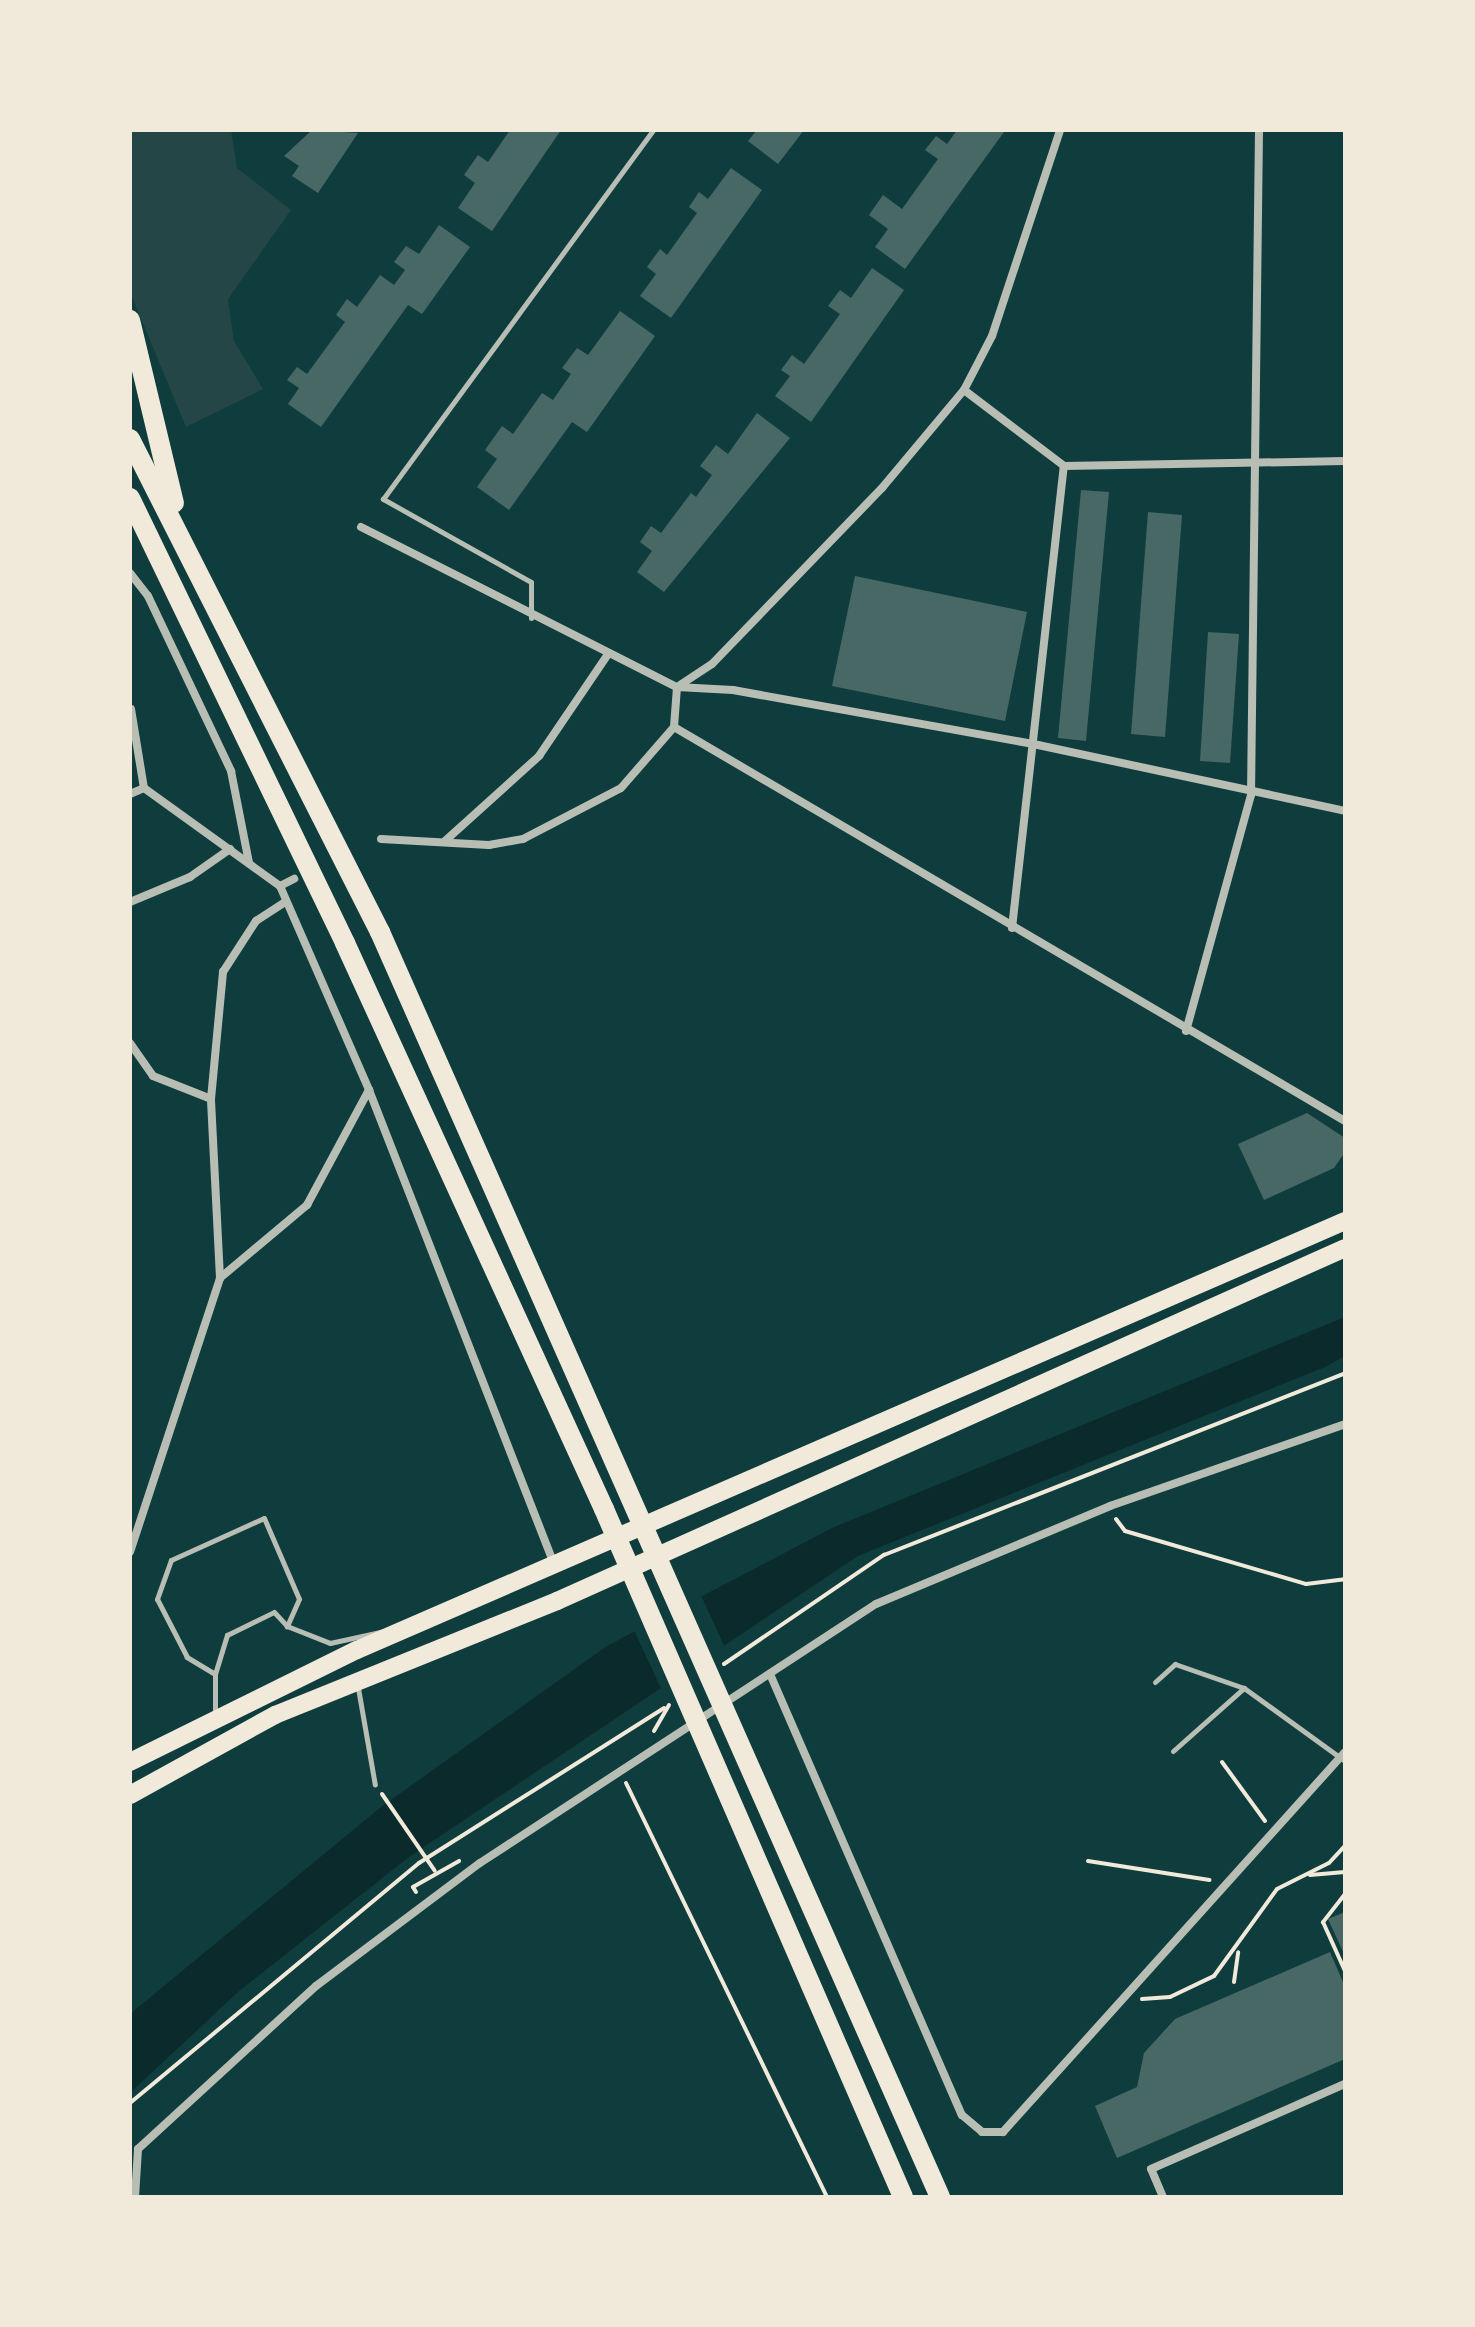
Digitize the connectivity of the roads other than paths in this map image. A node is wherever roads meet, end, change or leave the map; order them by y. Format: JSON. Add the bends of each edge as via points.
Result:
{"nodes":[{"id":1,"x":653,"y":130,"type":"edge"},
{"id":2,"x":1060,"y":130,"type":"edge"},
{"id":3,"x":1259,"y":130,"type":"edge"},
{"id":4,"x":130,"y":320,"type":"edge"},
{"id":5,"x":964,"y":390,"type":"junction"},
{"id":6,"x":130,"y":439,"type":"edge"},
{"id":7,"x":1345,"y":461,"type":"edge"},
{"id":8,"x":1254,"y":462,"type":"junction"},
{"id":9,"x":1064,"y":466,"type":"junction"},
{"id":10,"x":130,"y":498,"type":"edge"},
{"id":11,"x":361,"y":527,"type":"dead end"},
{"id":12,"x":182,"y":534,"type":"junction"},
{"id":13,"x":130,"y":573,"type":"edge"},
{"id":14,"x":531,"y":618,"type":"junction"},
{"id":15,"x":606,"y":657,"type":"junction"},
{"id":16,"x":677,"y":687,"type":"junction"},
{"id":17,"x":131,"y":709,"type":"edge"},
{"id":18,"x":674,"y":727,"type":"junction"},
{"id":19,"x":1038,"y":745,"type":"junction"},
{"id":20,"x":144,"y":788,"type":"junction"},
{"id":21,"x":130,"y":794,"type":"edge"},
{"id":22,"x":1251,"y":795,"type":"junction"},
{"id":23,"x":1345,"y":811,"type":"edge"},
{"id":24,"x":381,"y":839,"type":"dead end"},
{"id":25,"x":445,"y":841,"type":"junction"},
{"id":26,"x":230,"y":849,"type":"junction"},
{"id":27,"x":249,"y":863,"type":"junction"},
{"id":28,"x":294,"y":879,"type":"dead end"},
{"id":29,"x":280,"y":886,"type":"junction"},
{"id":30,"x":130,"y":902,"type":"edge"},
{"id":31,"x":285,"y":902,"type":"junction"},
{"id":32,"x":1012,"y":928,"type":"junction"},
{"id":33,"x":1186,"y":1031,"type":"junction"},
{"id":34,"x":130,"y":1043,"type":"edge"},
{"id":35,"x":369,"y":1090,"type":"junction"},
{"id":36,"x":211,"y":1099,"type":"junction"},
{"id":37,"x":1345,"y":1121,"type":"edge"},
{"id":38,"x":1345,"y":1221,"type":"edge"},
{"id":39,"x":1345,"y":1248,"type":"edge"},
{"id":40,"x":1345,"y":1261,"type":"edge"},
{"id":41,"x":220,"y":1278,"type":"junction"},
{"id":42,"x":1246,"y":1292,"type":"junction"},
{"id":43,"x":1345,"y":1424,"type":"edge"},
{"id":44,"x":130,"y":1552,"type":"edge"},
{"id":45,"x":555,"y":1566,"type":"junction"},
{"id":46,"x":287,"y":1626,"type":"junction"},
{"id":47,"x":401,"y":1632,"type":"junction"},
{"id":48,"x":215,"y":1674,"type":"junction"},
{"id":49,"x":770,"y":1674,"type":"junction"},
{"id":50,"x":356,"y":1679,"type":"junction"},
{"id":51,"x":1155,"y":1682,"type":"dead end"},
{"id":52,"x":1244,"y":1688,"type":"junction"},
{"id":53,"x":215,"y":1718,"type":"junction"},
{"id":54,"x":1173,"y":1751,"type":"dead end"},
{"id":55,"x":1343,"y":1757,"type":"edge"},
{"id":56,"x":133,"y":1759,"type":"edge"},
{"id":57,"x":375,"y":1785,"type":"road end"},
{"id":58,"x":130,"y":1795,"type":"edge"},
{"id":59,"x":1345,"y":2084,"type":"edge"},
{"id":60,"x":135,"y":2197,"type":"edge"},
{"id":61,"x":903,"y":2197,"type":"edge"},
{"id":62,"x":940,"y":2197,"type":"edge"},
{"id":63,"x":1163,"y":2197,"type":"edge"}],
"edges":[{"from":1,"to":14,"type":"lane","via":[[383,499],[531,582]]},
{"from":2,"to":5,"type":"street","via":[[992,336]]},
{"from":3,"to":8,"type":"street"},
{"from":4,"to":12,"type":"highway"},
{"from":5,"to":9,"type":"street"},
{"from":5,"to":16,"type":"street","via":[[712,664]]},
{"from":6,"to":12,"type":"highway"},
{"from":7,"to":8,"type":"street"},
{"from":8,"to":9,"type":"street"},
{"from":8,"to":22,"type":"street"},
{"from":9,"to":19,"type":"street"},
{"from":10,"to":61,"type":"highway","via":[[345,943],[604,1509]]},
{"from":11,"to":14,"type":"street"},
{"from":12,"to":62,"type":"highway","via":[[380,932],[735,1721]]},
{"from":13,"to":27,"type":"street","via":[[148,596],[231,771]]},
{"from":14,"to":15,"type":"street"},
{"from":15,"to":16,"type":"street"},
{"from":15,"to":25,"type":"street","via":[[539,756]]},
{"from":16,"to":18,"type":"street"},
{"from":16,"to":19,"type":"street","via":[[733,690]]},
{"from":17,"to":20,"type":"street"},
{"from":18,"to":25,"type":"street","via":[[621,788],[567,821],[512,841]]},
{"from":18,"to":32,"type":"street"},
{"from":19,"to":22,"type":"street"},
{"from":19,"to":32,"type":"street"},
{"from":20,"to":21,"type":"street"},
{"from":20,"to":26,"type":"street"},
{"from":22,"to":23,"type":"street"},
{"from":22,"to":33,"type":"street"},
{"from":24,"to":25,"type":"street"},
{"from":26,"to":27,"type":"street"},
{"from":26,"to":30,"type":"street","via":[[190,877]]},
{"from":27,"to":29,"type":"street"},
{"from":28,"to":29,"type":"street"},
{"from":29,"to":31,"type":"street"},
{"from":31,"to":35,"type":"street"},
{"from":31,"to":36,"type":"street","via":[[256,921],[223,972]]},
{"from":32,"to":33,"type":"street"},
{"from":33,"to":37,"type":"street"},
{"from":34,"to":36,"type":"street","via":[[153,1076]]},
{"from":35,"to":41,"type":"street","via":[[307,1205]]},
{"from":35,"to":45,"type":"street"},
{"from":36,"to":41,"type":"street"},
{"from":38,"to":45,"type":"main road"},
{"from":39,"to":42,"type":"main road"},
{"from":40,"to":42,"type":"main road"},
{"from":41,"to":44,"type":"street"},
{"from":42,"to":50,"type":"main road","via":[[557,1601]]},
{"from":43,"to":49,"type":"street","via":[[1110,1506],[876,1604]]},
{"from":45,"to":47,"type":"main road"},
{"from":46,"to":47,"type":"lane","via":[[330,1643],[363,1630]]},
{"from":46,"to":48,"type":"lane","via":[[274,1612],[227,1635]]},
{"from":46,"to":48,"type":"lane","via":[[299,1599],[264,1518],[171,1560],[157,1599],[187,1657]]},
{"from":47,"to":53,"type":"main road"},
{"from":48,"to":53,"type":"lane"},
{"from":49,"to":55,"type":"street","via":[[970,2129],[1003,2132]]},
{"from":49,"to":60,"type":"street","via":[[652,1748],[316,1986],[138,2149]]},
{"from":50,"to":57,"type":"lane"},
{"from":50,"to":58,"type":"main road"},
{"from":51,"to":52,"type":"lane","via":[[1175,1664]]},
{"from":52,"to":54,"type":"lane"},
{"from":52,"to":55,"type":"lane"},
{"from":53,"to":56,"type":"main road"},
{"from":59,"to":63,"type":"street","via":[[1151,2169]]}]}
